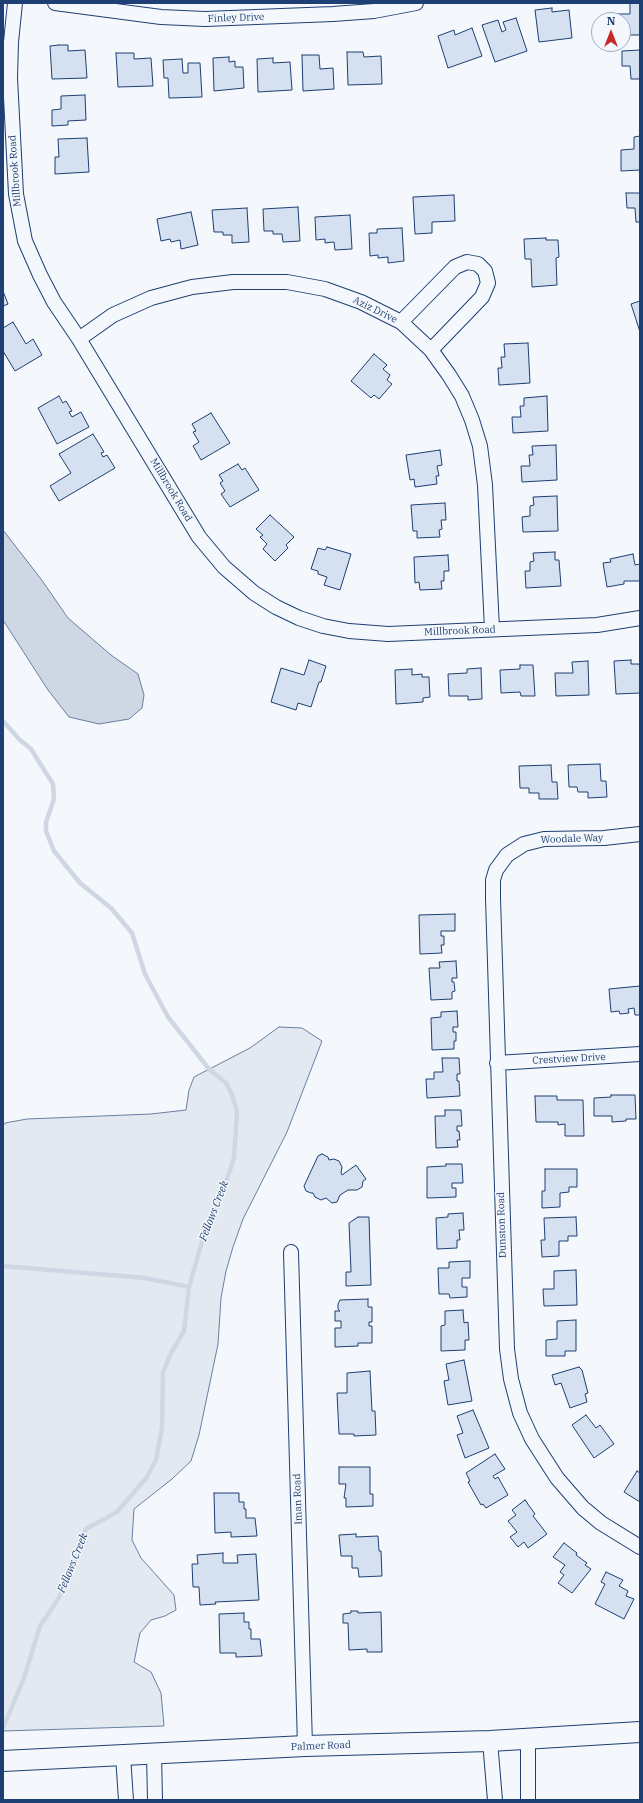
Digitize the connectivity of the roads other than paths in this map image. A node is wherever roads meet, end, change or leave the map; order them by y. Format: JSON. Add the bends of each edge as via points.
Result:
{"nodes":[{"id":1,"x":15,"y":3,"type":"edge"},
{"id":2,"x":55,"y":3,"type":"edge"},
{"id":3,"x":416,"y":3,"type":"edge"},
{"id":4,"x":401,"y":322,"type":"junction"},
{"id":5,"x":79,"y":339,"type":"junction"},
{"id":6,"x":431,"y":350,"type":"junction"},
{"id":7,"x":640,"y":618,"type":"edge"},
{"id":8,"x":492,"y":629,"type":"junction"},
{"id":9,"x":640,"y":834,"type":"edge"},
{"id":10,"x":507,"y":855,"type":"joint"},
{"id":11,"x":640,"y":1054,"type":"edge"},
{"id":12,"x":497,"y":1063,"type":"junction"},
{"id":13,"x":291,"y":1252,"type":"dead end"},
{"id":14,"x":640,"y":1547,"type":"edge"},
{"id":15,"x":640,"y":1732,"type":"edge"},
{"id":16,"x":528,"y":1739,"type":"junction"},
{"id":17,"x":490,"y":1741,"type":"junction"},
{"id":18,"x":305,"y":1746,"type":"junction"},
{"id":19,"x":154,"y":1754,"type":"junction"},
{"id":20,"x":123,"y":1756,"type":"junction"},
{"id":21,"x":4,"y":1761,"type":"edge"},
{"id":22,"x":126,"y":1800,"type":"edge"},
{"id":23,"x":155,"y":1800,"type":"edge"},
{"id":24,"x":495,"y":1800,"type":"edge"},
{"id":25,"x":528,"y":1800,"type":"edge"}],
"edges":[{"from":1,"to":5,"type":"street","name":"Millbrook Road","via":[[10,78],[18,213],[25,241],[40,275],[54,302]]},
{"from":2,"to":3,"type":"street","name":"Finley Drive","via":[[161,17],[205,19],[377,11]]},
{"from":4,"to":5,"type":"street","name":"Aziz Drive","via":[[360,302],[324,289],[287,282],[233,282],[192,286],[152,298],[113,315]]},
{"from":4,"to":6,"type":"street","name":"Aziz Drive"},
{"from":4,"to":6,"type":"street","via":[[455,267],[467,262],[478,264],[484,270],[488,283],[482,297]]},
{"from":5,"to":8,"type":"street","name":"Millbrook Road","via":[[199,537],[224,567],[254,593],[299,618],[349,631],[388,634]]},
{"from":6,"to":8,"type":"street","name":"Aziz Drive","via":[[462,396],[480,446],[485,485]]},
{"from":7,"to":8,"type":"street","name":"Millbrook Road","via":[[597,625]]},
{"from":9,"to":10,"type":"street","name":"Woodale Way","via":[[533,841]]},
{"from":10,"to":12,"type":"street","name":"Dunston Road","via":[[496,870],[493,880]]},
{"from":11,"to":12,"type":"street","name":"Crestview Drive"},
{"from":12,"to":14,"type":"street","name":"Dunston Road","via":[[507,1349],[511,1379],[520,1413],[547,1464],[570,1494],[601,1523]]},
{"from":13,"to":18,"type":"street","name":"Iman Road"},
{"from":15,"to":16,"type":"street","name":"Palmer Road"},
{"from":16,"to":17,"type":"street","name":"Palmer Road"},
{"from":16,"to":25,"type":"street"},
{"from":17,"to":18,"type":"street","name":"Palmer Road"},
{"from":17,"to":24,"type":"street"},
{"from":18,"to":19,"type":"street","name":"Palmer Road"},
{"from":19,"to":20,"type":"street","name":"Palmer Road"},
{"from":19,"to":23,"type":"street"},
{"from":20,"to":21,"type":"street","name":"Palmer Road"},
{"from":20,"to":22,"type":"street"}]}
